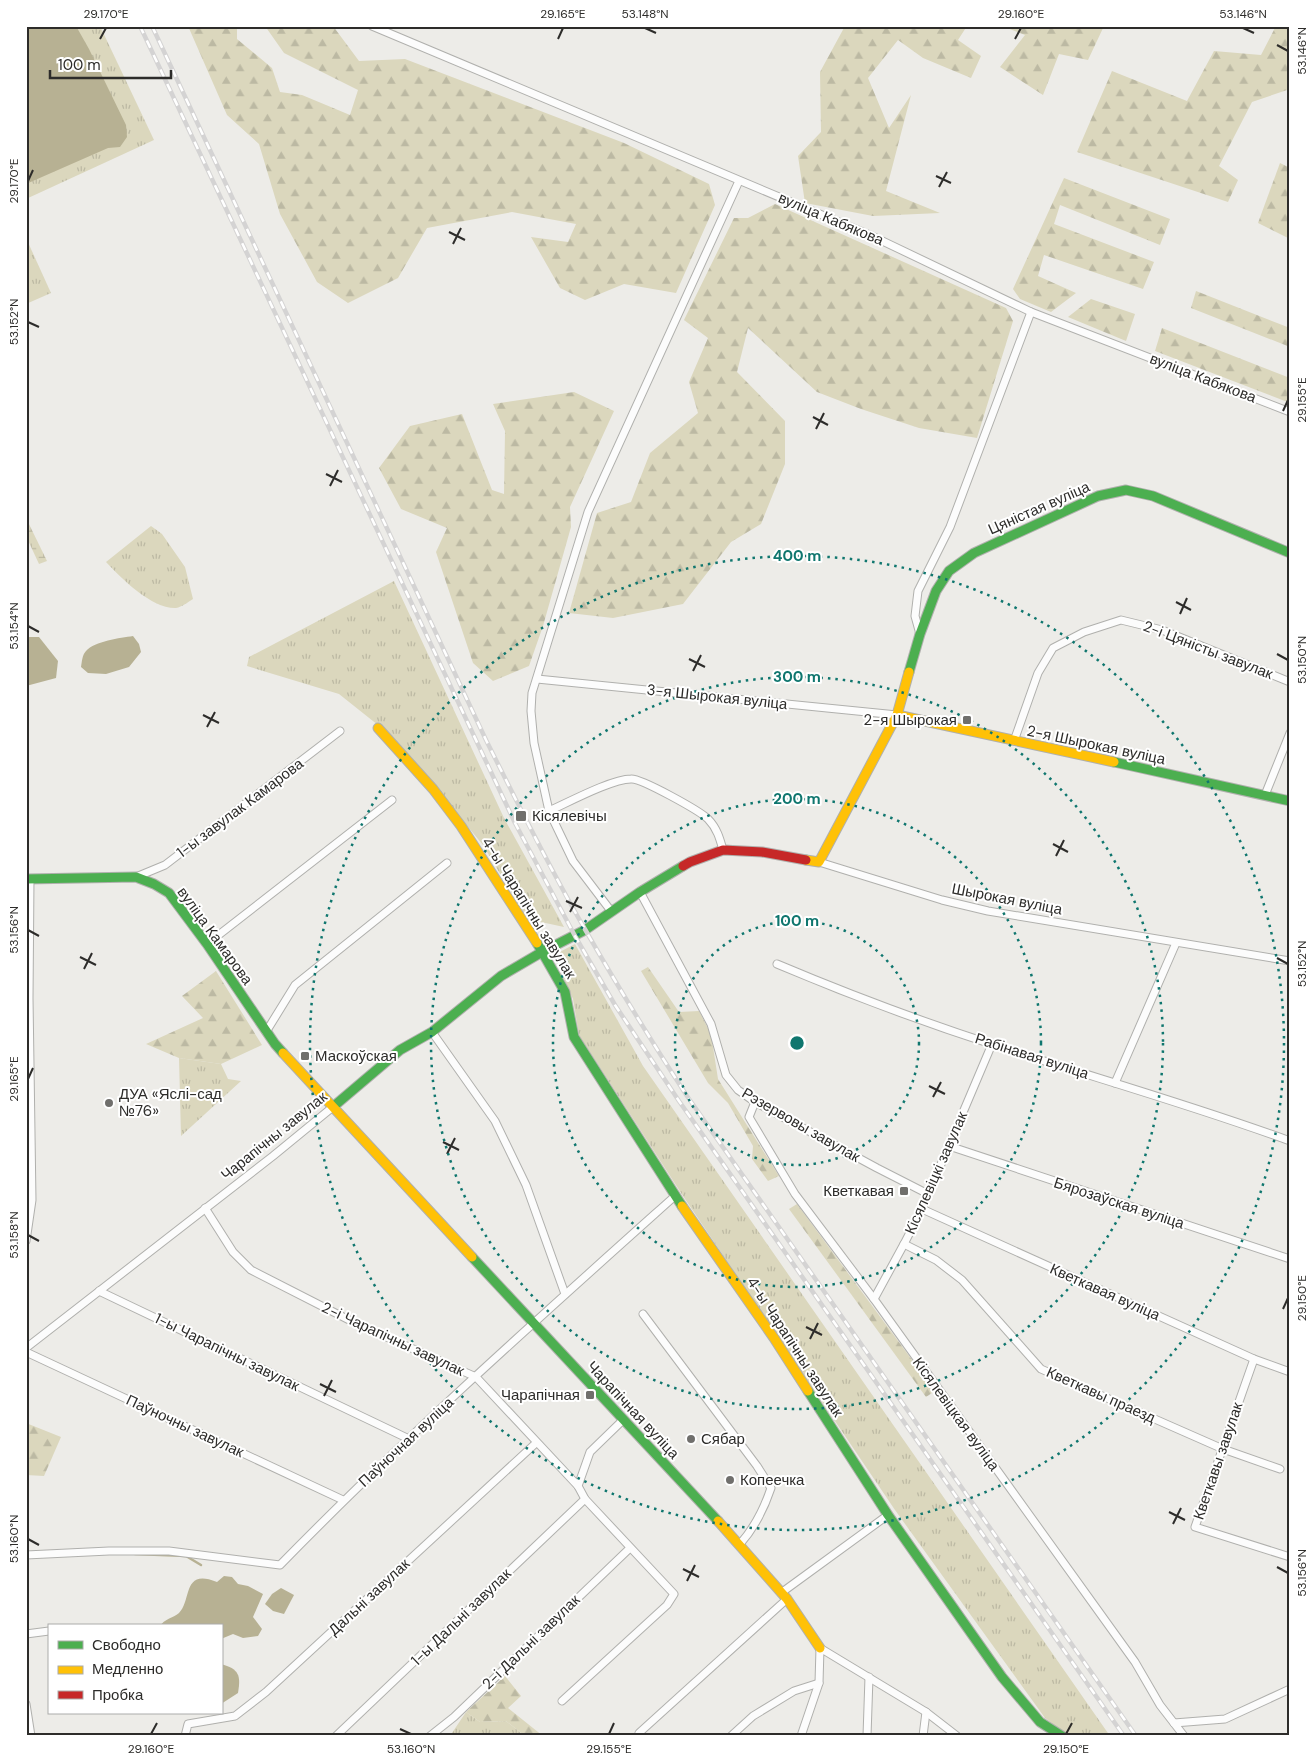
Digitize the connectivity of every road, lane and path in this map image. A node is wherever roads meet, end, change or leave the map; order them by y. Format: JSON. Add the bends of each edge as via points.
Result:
{"nodes":[{"id":1,"x":372,"y":26,"type":"edge"},
{"id":2,"x":739,"y":181,"type":"junction"},
{"id":3,"x":1031,"y":312,"type":"junction"},
{"id":4,"x":1290,"y":412,"type":"edge"},
{"id":5,"x":1290,"y":553,"type":"edge"},
{"id":6,"x":920,"y":634,"type":"junction"},
{"id":7,"x":537,"y":679,"type":"junction"},
{"id":8,"x":1290,"y":682,"type":"edge"},
{"id":9,"x":897,"y":716,"type":"junction"},
{"id":10,"x":378,"y":728,"type":"dead end"},
{"id":11,"x":340,"y":731,"type":"dead end"},
{"id":12,"x":1290,"y":733,"type":"edge"},
{"id":13,"x":1014,"y":741,"type":"junction"},
{"id":14,"x":1265,"y":795,"type":"junction"},
{"id":15,"x":392,"y":800,"type":"dead end"},
{"id":16,"x":1290,"y":801,"type":"edge"},
{"id":17,"x":549,"y":811,"type":"junction"},
{"id":18,"x":724,"y":850,"type":"junction"},
{"id":19,"x":819,"y":862,"type":"junction"},
{"id":20,"x":447,"y":863,"type":"dead end"},
{"id":21,"x":136,"y":878,"type":"junction"},
{"id":22,"x":28,"y":879,"type":"edge"},
{"id":23,"x":640,"y":892,"type":"junction"},
{"id":24,"x":611,"y":911,"type":"junction"},
{"id":25,"x":1176,"y":943,"type":"junction"},
{"id":26,"x":207,"y":944,"type":"junction"},
{"id":27,"x":542,"y":952,"type":"junction"},
{"id":28,"x":1290,"y":961,"type":"edge"},
{"id":29,"x":777,"y":964,"type":"dead end"},
{"id":30,"x":266,"y":1032,"type":"junction"},
{"id":31,"x":432,"y":1032,"type":"junction"},
{"id":32,"x":992,"y":1044,"type":"junction"},
{"id":33,"x":1114,"y":1083,"type":"junction"},
{"id":34,"x":755,"y":1102,"type":"junction"},
{"id":35,"x":334,"y":1106,"type":"junction"},
{"id":36,"x":1290,"y":1141,"type":"edge"},
{"id":37,"x":28,"y":1145,"type":"edge"},
{"id":38,"x":949,"y":1146,"type":"junction"},
{"id":39,"x":928,"y":1194,"type":"junction"},
{"id":40,"x":675,"y":1196,"type":"junction"},
{"id":41,"x":206,"y":1208,"type":"junction"},
{"id":42,"x":922,"y":1209,"type":"junction"},
{"id":43,"x":26,"y":1241,"type":"edge"},
{"id":44,"x":904,"y":1244,"type":"junction"},
{"id":45,"x":1290,"y":1259,"type":"edge"},
{"id":46,"x":99,"y":1291,"type":"junction"},
{"id":47,"x":565,"y":1294,"type":"junction"},
{"id":48,"x":874,"y":1299,"type":"junction"},
{"id":49,"x":643,"y":1314,"type":"dead end"},
{"id":50,"x":534,"y":1322,"type":"junction"},
{"id":51,"x":26,"y":1348,"type":"edge"},
{"id":52,"x":26,"y":1352,"type":"edge"},
{"id":53,"x":1254,"y":1359,"type":"junction"},
{"id":54,"x":1290,"y":1372,"type":"edge"},
{"id":55,"x":476,"y":1377,"type":"junction"},
{"id":56,"x":623,"y":1420,"type":"junction"},
{"id":57,"x":409,"y":1439,"type":"junction"},
{"id":58,"x":536,"y":1442,"type":"junction"},
{"id":59,"x":1223,"y":1448,"type":"junction"},
{"id":60,"x":1280,"y":1469,"type":"dead end"},
{"id":61,"x":578,"y":1486,"type":"junction"},
{"id":62,"x":585,"y":1499,"type":"junction"},
{"id":63,"x":343,"y":1500,"type":"junction"},
{"id":64,"x":888,"y":1515,"type":"junction"},
{"id":65,"x":740,"y":1544,"type":"junction"},
{"id":66,"x":630,"y":1548,"type":"junction"},
{"id":67,"x":26,"y":1555,"type":"edge"},
{"id":68,"x":1290,"y":1557,"type":"edge"},
{"id":69,"x":784,"y":1596,"type":"junction"},
{"id":70,"x":48,"y":1631,"type":"edge"},
{"id":71,"x":26,"y":1634,"type":"edge"},
{"id":72,"x":820,"y":1648,"type":"junction"},
{"id":73,"x":869,"y":1677,"type":"junction"},
{"id":74,"x":819,"y":1683,"type":"junction"},
{"id":75,"x":1290,"y":1689,"type":"edge"},
{"id":76,"x":562,"y":1701,"type":"dead end"},
{"id":77,"x":26,"y":1704,"type":"edge"},
{"id":78,"x":926,"y":1712,"type":"junction"},
{"id":79,"x":1174,"y":1723,"type":"junction"},
{"id":80,"x":639,"y":1734,"type":"dead end"},
{"id":81,"x":31,"y":1736,"type":"edge"},
{"id":82,"x":185,"y":1736,"type":"edge"},
{"id":83,"x":336,"y":1736,"type":"edge"},
{"id":84,"x":430,"y":1736,"type":"edge"},
{"id":85,"x":731,"y":1736,"type":"edge"},
{"id":86,"x":801,"y":1736,"type":"edge"},
{"id":87,"x":867,"y":1736,"type":"edge"},
{"id":88,"x":923,"y":1736,"type":"edge"},
{"id":89,"x":957,"y":1736,"type":"edge"},
{"id":90,"x":1062,"y":1736,"type":"edge"},
{"id":91,"x":1184,"y":1736,"type":"edge"}],
"edges":[{"from":1,"to":2,"type":"street","name":"вуліца Кабякова"},
{"from":2,"to":3,"type":"street","name":"вуліца Кабякова","via":[[872,236]]},
{"from":2,"to":7,"type":"street","via":[[588,512]]},
{"from":3,"to":4,"type":"street","name":"вуліца Кабякова"},
{"from":3,"to":6,"type":"street","via":[[950,527],[918,591],[915,616]]},
{"from":5,"to":6,"type":"street","name":"Цяністая вуліца","via":[[1153,496],[1119,491],[1074,506],[974,553],[958,564],[949,571],[936,591]]},
{"from":6,"to":9,"type":"street","name":"Цяністая вуліца"},
{"from":7,"to":9,"type":"street","name":"3-я Шырокая вуліца"},
{"from":7,"to":17,"type":"street","via":[[531,711],[534,743]]},
{"from":8,"to":13,"type":"street","name":"2-і Цяністы завулак","via":[[1162,630],[1121,620],[1084,632],[1053,648],[1038,673]]},
{"from":9,"to":13,"type":"street","name":"2-я Шырокая вуліца"},
{"from":9,"to":19,"type":"street","name":"Цяністая вуліца"},
{"from":10,"to":27,"type":"street","name":"4-ы Чарапічны завулак","via":[[462,826]]},
{"from":11,"to":21,"type":"street","name":"1-ы завулак Камарова","via":[[165,865]]},
{"from":12,"to":14,"type":"street"},
{"from":13,"to":14,"type":"street","name":"2-я Шырокая вуліца"},
{"from":14,"to":16,"type":"street","name":"2-я Шырокая вуліца"},
{"from":15,"to":26,"type":"street"},
{"from":17,"to":18,"type":"street","via":[[600,788],[633,778],[708,818]]},
{"from":17,"to":24,"type":"street","via":[[573,861]]},
{"from":18,"to":19,"type":"street","name":"Шырокая вуліца","via":[[762,852]]},
{"from":18,"to":23,"type":"street","name":"Шырокая вуліца","via":[[690,862]]},
{"from":19,"to":25,"type":"street","name":"Шырокая вуліца","via":[[942,900]]},
{"from":20,"to":30,"type":"street","via":[[295,985]]},
{"from":21,"to":22,"type":"street","name":"вуліца Камарова"},
{"from":21,"to":26,"type":"street","name":"вуліца Камарова","via":[[169,894]]},
{"from":22,"to":37,"type":"street"},
{"from":23,"to":24,"type":"street","name":"Шырокая вуліца"},
{"from":23,"to":34,"type":"street","name":"Рэзервовы завулак","via":[[711,1024],[726,1075],[738,1090]]},
{"from":24,"to":27,"type":"street","name":"Шырокая вуліца"},
{"from":25,"to":28,"type":"street","name":"Шырокая вуліца"},
{"from":25,"to":33,"type":"street"},
{"from":26,"to":30,"type":"street","name":"вуліца Камарова"},
{"from":27,"to":31,"type":"street","name":"Чарапічны завулак","via":[[501,976]]},
{"from":27,"to":40,"type":"street","name":"4-ы Чарапічны завулак","via":[[565,992],[574,1037]]},
{"from":29,"to":32,"type":"street","name":"Рабінавая вуліца","via":[[858,998]]},
{"from":30,"to":35,"type":"street","name":"вуліца Камарова"},
{"from":31,"to":35,"type":"street","name":"Чарапічны завулак","via":[[400,1050]]},
{"from":31,"to":47,"type":"street","via":[[495,1121],[526,1185]]},
{"from":32,"to":33,"type":"street","name":"Рабінавая вуліца"},
{"from":32,"to":38,"type":"street","name":"Кісялевіцкі завулак"},
{"from":33,"to":36,"type":"street","name":"Рабінавая вуліца"},
{"from":34,"to":39,"type":"street","name":"Рэзервовы завулак"},
{"from":34,"to":48,"type":"street","name":"Кісялевіцкая вуліца","via":[[749,1117],[795,1194]]},
{"from":35,"to":41,"type":"street","name":"Чарапічны завулак"},
{"from":35,"to":50,"type":"street","name":"Чарапічная вуліца"},
{"from":37,"to":43,"type":"street","via":[[32,1200]]},
{"from":38,"to":39,"type":"street","name":"Кісялевіцкі завулак"},
{"from":38,"to":45,"type":"street","name":"Бярозаўская вуліца"},
{"from":39,"to":42,"type":"street","name":"Кісялевіцкі завулак"},
{"from":40,"to":47,"type":"street"},
{"from":40,"to":64,"type":"street","name":"4-ы Чарапічны завулак","via":[[769,1330]]},
{"from":41,"to":46,"type":"street","name":"Чарапічны завулак"},
{"from":41,"to":55,"type":"street","name":"2-і Чарапічны завулак","via":[[233,1252],[251,1270],[355,1323]]},
{"from":42,"to":44,"type":"street","name":"Кісялевіцкі завулак"},
{"from":42,"to":53,"type":"street","name":"Кветкавая вуліца"},
{"from":44,"to":48,"type":"street","name":"Кісялевіцкі завулак"},
{"from":44,"to":59,"type":"street","name":"Кветкавы праезд","via":[[936,1260],[962,1280],[1041,1369]]},
{"from":46,"to":51,"type":"street","name":"Чарапічны завулак"},
{"from":46,"to":57,"type":"street","name":"1-ы Чарапічны завулак"},
{"from":47,"to":50,"type":"street"},
{"from":48,"to":79,"type":"street","name":"Кісялевіцкая вуліца","via":[[1129,1654]]},
{"from":49,"to":65,"type":"street","via":[[770,1488],[765,1506]]},
{"from":50,"to":55,"type":"street","name":"Паўночная вуліца"},
{"from":50,"to":56,"type":"street","name":"Чарапічная вуліца"},
{"from":52,"to":63,"type":"street","name":"Паўночны завулак"},
{"from":53,"to":54,"type":"street","name":"Кветкавая вуліца"},
{"from":53,"to":59,"type":"street","name":"Кветкавы завулак"},
{"from":55,"to":57,"type":"street","name":"Паўночная вуліца"},
{"from":55,"to":58,"type":"street","name":"2-і Чарапічны завулак"},
{"from":56,"to":61,"type":"street","via":[[590,1452]]},
{"from":56,"to":65,"type":"street","name":"Чарапічная вуліца"},
{"from":57,"to":63,"type":"street","name":"Паўночная вуліца"},
{"from":58,"to":61,"type":"street","name":"2-і Чарапічны завулак"},
{"from":58,"to":82,"type":"street","name":"Дальні завулак","via":[[266,1692],[235,1716],[188,1724]]},
{"from":59,"to":60,"type":"street","name":"Кветкавы праезд"},
{"from":59,"to":68,"type":"street","name":"Кветкавы завулак","via":[[1196,1527]]},
{"from":61,"to":62,"type":"street","name":"2-і Чарапічны завулак"},
{"from":62,"to":66,"type":"street","name":"2-і Чарапічны завулак"},
{"from":62,"to":83,"type":"street","name":"1-ы Дальні завулак"},
{"from":63,"to":67,"type":"street","name":"Паўночная вуліца","via":[[280,1565],[169,1551],[110,1550]]},
{"from":64,"to":69,"type":"street"},
{"from":64,"to":90,"type":"street","name":"4-ы Чарапічны завулак","via":[[1002,1677],[1040,1722]]},
{"from":65,"to":69,"type":"street","name":"Чарапічная вуліца"},
{"from":66,"to":76,"type":"street","name":"2-і Чарапічны завулак","via":[[674,1594],[667,1605]]},
{"from":66,"to":84,"type":"street","name":"2-і Дальні завулак","via":[[454,1717]]},
{"from":69,"to":72,"type":"street","name":"Чарапічная вуліца"},
{"from":69,"to":80,"type":"street"},
{"from":70,"to":71,"type":"street"},
{"from":72,"to":73,"type":"street","name":"Чарапічная вуліца"},
{"from":72,"to":74,"type":"street"},
{"from":73,"to":78,"type":"street","name":"Чарапічная вуліца"},
{"from":73,"to":87,"type":"street"},
{"from":74,"to":85,"type":"street","via":[[794,1691],[753,1716]]},
{"from":74,"to":86,"type":"street"},
{"from":75,"to":79,"type":"street","via":[[1225,1719]]},
{"from":77,"to":81,"type":"street"},
{"from":78,"to":88,"type":"street"},
{"from":78,"to":89,"type":"street","name":"Чарапічная вуліца"},
{"from":79,"to":91,"type":"street","name":"Кісялевіцкая вуліца"}]}
